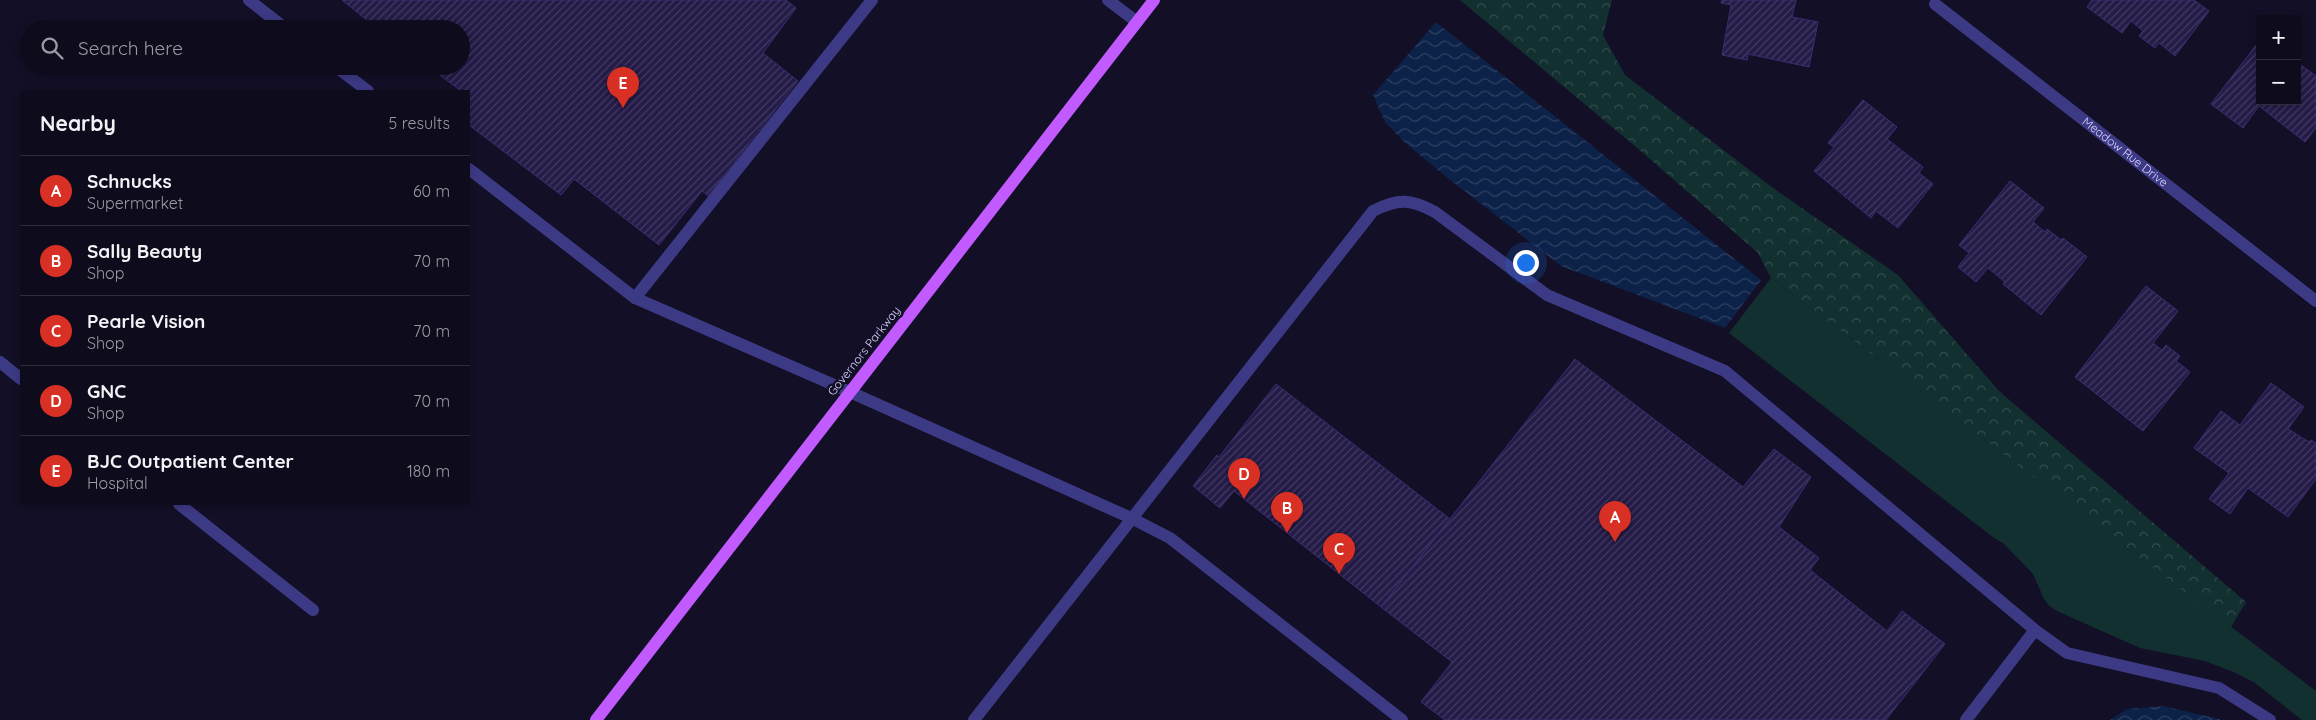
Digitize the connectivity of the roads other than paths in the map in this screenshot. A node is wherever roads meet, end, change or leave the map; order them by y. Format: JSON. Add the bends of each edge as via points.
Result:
{"nodes":[{"id":1,"x":249,"y":0,"type":"edge"},
{"id":2,"x":872,"y":0,"type":"edge"},
{"id":3,"x":1108,"y":0,"type":"edge"},
{"id":4,"x":1154,"y":0,"type":"edge"},
{"id":5,"x":1936,"y":4,"type":"dead end"},
{"id":6,"x":275,"y":20,"type":"edge"},
{"id":7,"x":1137,"y":22,"type":"junction"},
{"id":8,"x":347,"y":75,"type":"edge"},
{"id":9,"x":367,"y":90,"type":"edge"},
{"id":10,"x":470,"y":171,"type":"edge"},
{"id":11,"x":635,"y":298,"type":"junction"},
{"id":12,"x":2316,"y":301,"type":"edge"},
{"id":13,"x":0,"y":362,"type":"edge"},
{"id":14,"x":20,"y":378,"type":"edge"},
{"id":15,"x":850,"y":392,"type":"junction"},
{"id":16,"x":180,"y":505,"type":"edge"},
{"id":17,"x":1131,"y":518,"type":"junction"},
{"id":18,"x":313,"y":610,"type":"dead end"},
{"id":19,"x":2035,"y":630,"type":"junction"},
{"id":20,"x":596,"y":720,"type":"edge"},
{"id":21,"x":974,"y":720,"type":"edge"},
{"id":22,"x":1402,"y":720,"type":"edge"},
{"id":23,"x":1966,"y":720,"type":"edge"},
{"id":24,"x":2270,"y":720,"type":"edge"}],
"edges":[{"from":1,"to":6,"type":"street"},
{"from":2,"to":11,"type":"street"},
{"from":3,"to":7,"type":"street"},
{"from":4,"to":7,"type":"main road","name":"Governors Parkway"},
{"from":5,"to":12,"type":"street","name":"Meadow Rue Drive"},
{"from":7,"to":15,"type":"main road","name":"Governors Parkway"},
{"from":8,"to":9,"type":"street"},
{"from":10,"to":11,"type":"street"},
{"from":11,"to":15,"type":"street"},
{"from":13,"to":14,"type":"street"},
{"from":15,"to":17,"type":"street"},
{"from":15,"to":20,"type":"main road","name":"Governors Parkway"},
{"from":16,"to":18,"type":"street"},
{"from":17,"to":19,"type":"street","via":[[1373,211],[1402,201],[1420,204],[1435,212],[1547,296],[1725,371]]},
{"from":17,"to":21,"type":"street"},
{"from":17,"to":22,"type":"street","via":[[1170,538]]},
{"from":19,"to":23,"type":"street"},
{"from":19,"to":24,"type":"street","via":[[2067,653],[2219,688]]}]}
